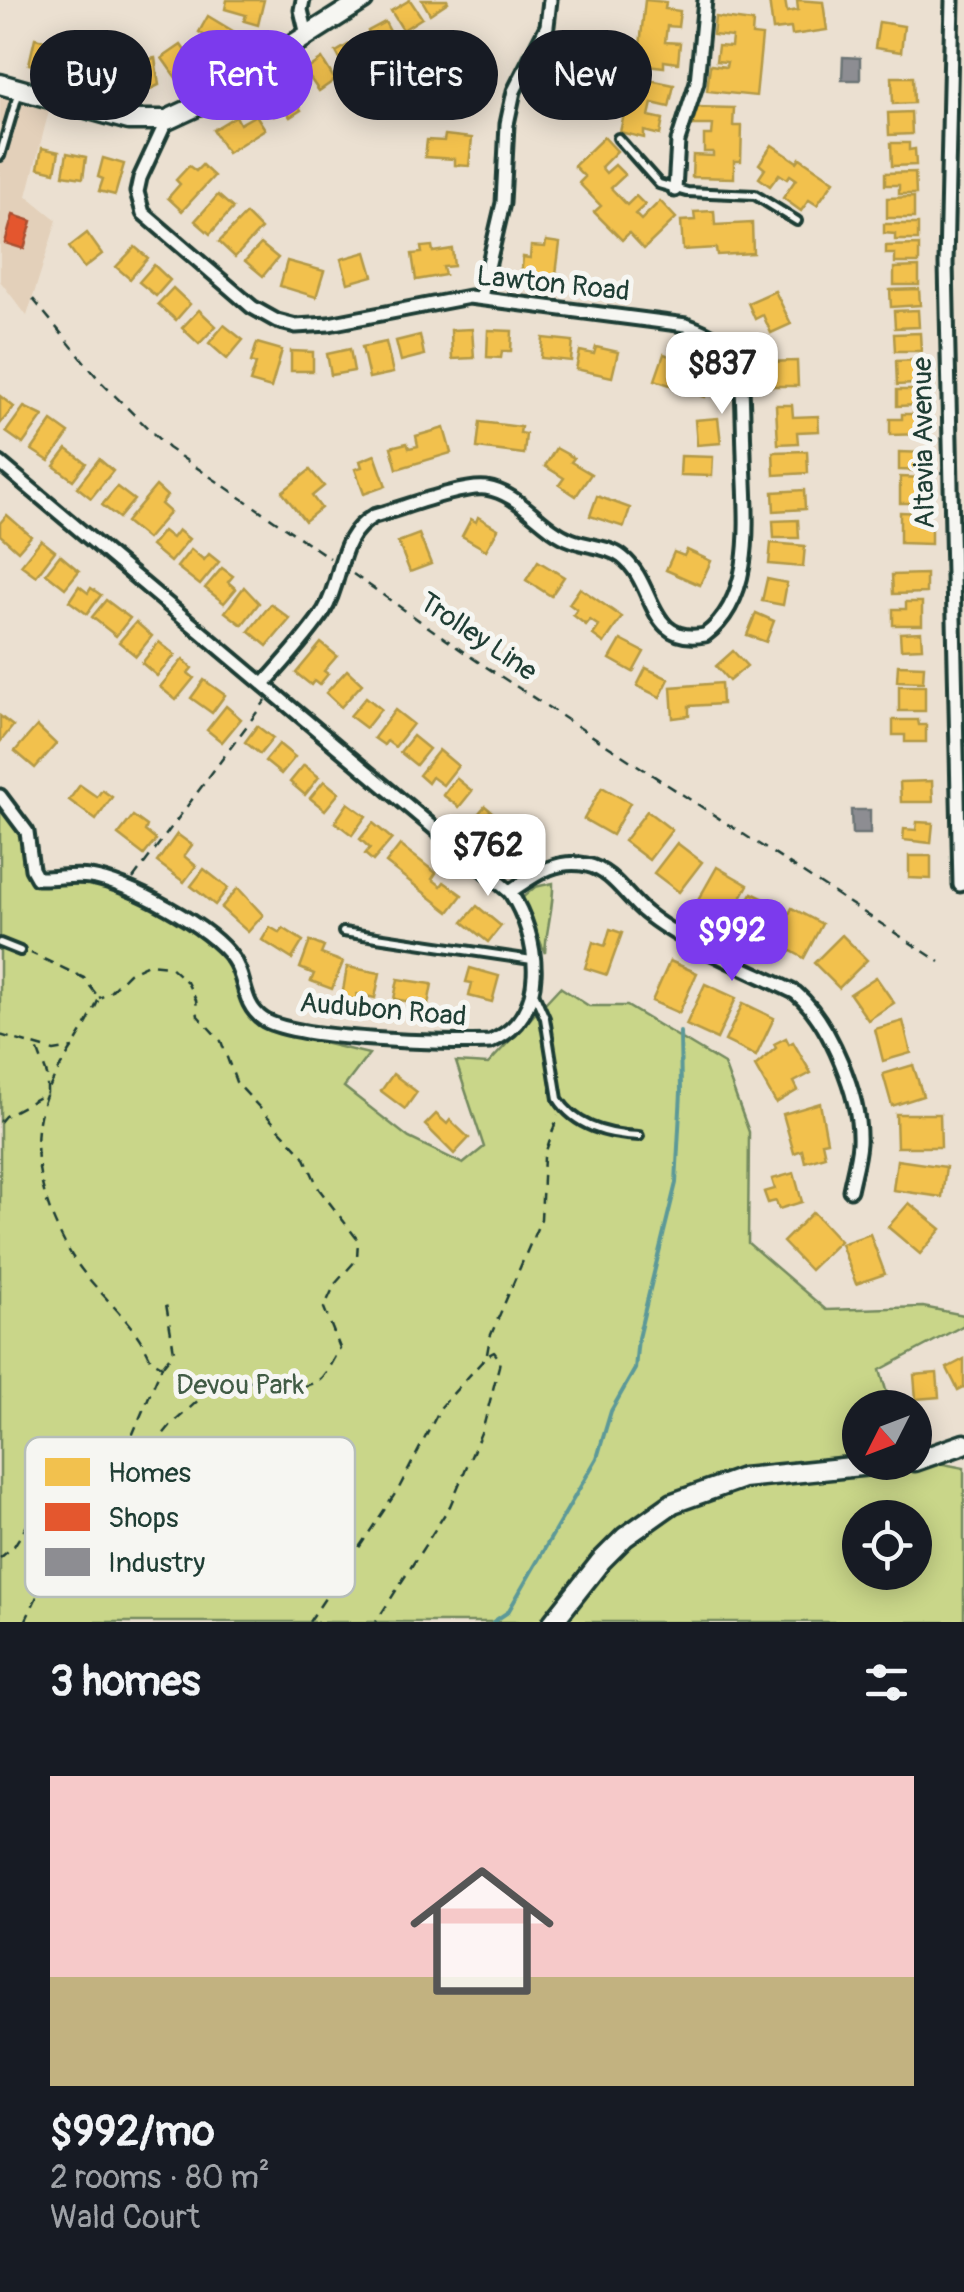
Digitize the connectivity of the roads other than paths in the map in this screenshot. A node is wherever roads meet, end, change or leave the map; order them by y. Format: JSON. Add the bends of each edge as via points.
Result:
{"nodes":[{"id":1,"x":303,"y":0,"type":"edge"},
{"id":2,"x":363,"y":0,"type":"edge"},
{"id":3,"x":550,"y":0,"type":"edge"},
{"id":4,"x":705,"y":0,"type":"edge"},
{"id":5,"x":952,"y":0,"type":"edge"},
{"id":6,"x":306,"y":30,"type":"edge"},
{"id":7,"x":313,"y":31,"type":"edge"},
{"id":8,"x":0,"y":84,"type":"edge"},
{"id":9,"x":19,"y":90,"type":"junction"},
{"id":10,"x":172,"y":118,"type":"edge"},
{"id":11,"x":167,"y":120,"type":"junction"},
{"id":12,"x":618,"y":138,"type":"dead end"},
{"id":13,"x":0,"y":156,"type":"edge"},
{"id":14,"x":675,"y":190,"type":"junction"},
{"id":15,"x":797,"y":221,"type":"dead end"},
{"id":16,"x":481,"y":297,"type":"junction"},
{"id":17,"x":0,"y":463,"type":"edge"},
{"id":18,"x":268,"y":688,"type":"junction"},
{"id":19,"x":0,"y":796,"type":"edge"},
{"id":20,"x":960,"y":886,"type":"dead end"},
{"id":21,"x":510,"y":892,"type":"junction"},
{"id":22,"x":343,"y":932,"type":"dead end"},
{"id":23,"x":0,"y":942,"type":"edge"},
{"id":24,"x":20,"y":950,"type":"road end"},
{"id":25,"x":534,"y":960,"type":"junction"},
{"id":26,"x":533,"y":992,"type":"junction"},
{"id":27,"x":639,"y":1136,"type":"dead end"},
{"id":28,"x":850,"y":1190,"type":"dead end"},
{"id":29,"x":964,"y":1444,"type":"edge"},
{"id":30,"x":932,"y":1455,"type":"edge"},
{"id":31,"x":842,"y":1468,"type":"edge"},
{"id":32,"x":553,"y":1622,"type":"edge"}],
"edges":[{"from":1,"to":6,"type":"street"},
{"from":2,"to":7,"type":"main road"},
{"from":3,"to":16,"type":"street","via":[[547,26],[510,108],[503,203]]},
{"from":4,"to":14,"type":"street"},
{"from":5,"to":20,"type":"street","name":"Altavia Avenue","via":[[946,264]]},
{"from":8,"to":9,"type":"main road"},
{"from":9,"to":11,"type":"main road","via":[[129,120]]},
{"from":9,"to":13,"type":"lane"},
{"from":10,"to":11,"type":"main road"},
{"from":11,"to":16,"type":"street","name":"Lawton Road","via":[[140,178],[138,204],[154,226],[266,316],[296,326],[329,324]]},
{"from":12,"to":14,"type":"lane","via":[[659,184]]},
{"from":14,"to":15,"type":"lane","via":[[754,195]]},
{"from":16,"to":18,"type":"street","name":"Lawton Road","via":[[686,325],[710,335],[738,361],[746,535],[738,586],[722,620],[704,635],[670,631],[621,556],[571,540],[506,494],[483,488],[374,516],[350,535],[325,609]]},
{"from":17,"to":18,"type":"street"},
{"from":18,"to":21,"type":"street"},
{"from":19,"to":26,"type":"street","name":"Audubon Road","via":[[27,832],[37,878],[89,876],[157,902],[220,944],[235,961],[248,1003],[268,1022],[358,1038],[490,1042],[516,1025]]},
{"from":21,"to":25,"type":"street","via":[[530,930]]},
{"from":21,"to":28,"type":"street","via":[[546,868],[592,865],[647,914],[811,1006],[830,1034],[854,1106],[859,1142]]},
{"from":22,"to":25,"type":"lane"},
{"from":23,"to":24,"type":"lane"},
{"from":25,"to":26,"type":"street"},
{"from":26,"to":27,"type":"lane","via":[[546,1018],[558,1099],[582,1122]]},
{"from":29,"to":30,"type":"main road"},
{"from":31,"to":32,"type":"main road","via":[[743,1478],[673,1503],[625,1536]]}]}
